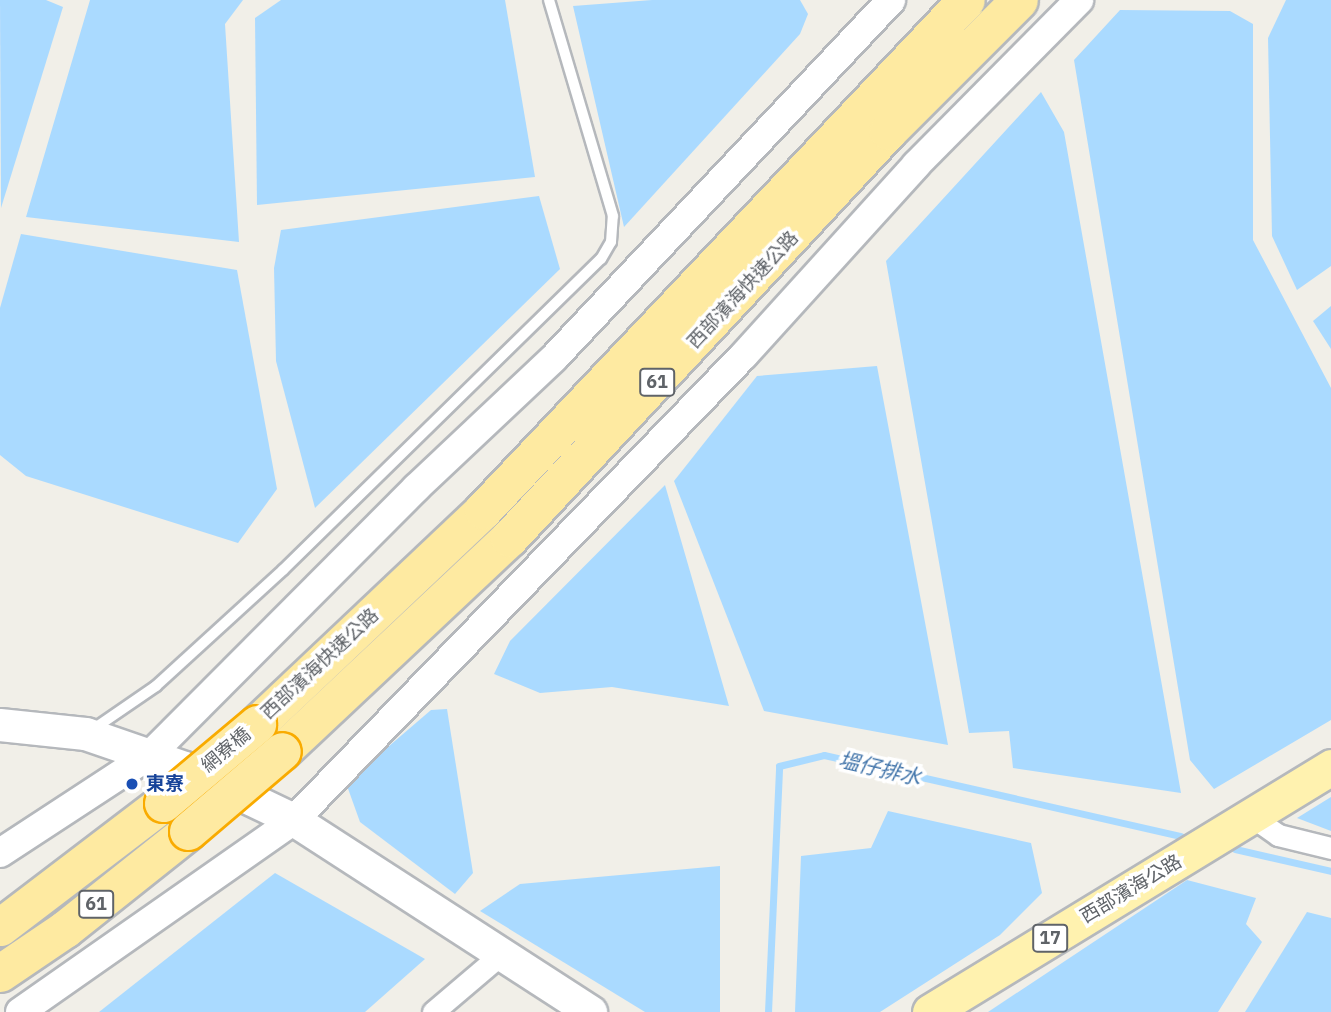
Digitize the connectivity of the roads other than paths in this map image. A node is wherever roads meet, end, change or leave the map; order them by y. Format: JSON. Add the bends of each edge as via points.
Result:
{"nodes":[{"id":1,"x":549,"y":0,"type":"edge"},
{"id":2,"x":891,"y":0,"type":"edge"},
{"id":3,"x":967,"y":0,"type":"edge"},
{"id":4,"x":1018,"y":0,"type":"edge"},
{"id":5,"x":1079,"y":0,"type":"edge"},
{"id":6,"x":257,"y":724,"type":"joint"},
{"id":7,"x":0,"y":725,"type":"edge"},
{"id":8,"x":86,"y":734,"type":"junction"},
{"id":9,"x":282,"y":751,"type":"joint"},
{"id":10,"x":150,"y":755,"type":"junction"},
{"id":11,"x":1331,"y":767,"type":"edge"},
{"id":12,"x":1251,"y":816,"type":"junction"},
{"id":13,"x":294,"y":820,"type":"junction"},
{"id":14,"x":1331,"y":848,"type":"edge"},
{"id":15,"x":0,"y":853,"type":"edge"},
{"id":16,"x":0,"y":927,"type":"edge"},
{"id":17,"x":500,"y":955,"type":"junction"},
{"id":18,"x":0,"y":972,"type":"edge"},
{"id":19,"x":20,"y":1012,"type":"edge"},
{"id":20,"x":433,"y":1012,"type":"edge"},
{"id":21,"x":591,"y":1012,"type":"edge"},
{"id":22,"x":930,"y":1012,"type":"edge"}],
"edges":[{"from":1,"to":8,"type":"lane","via":[[613,216],[611,242],[601,259],[283,570],[156,685]]},
{"from":2,"to":10,"type":"street","via":[[553,359],[416,488]]},
{"from":3,"to":6,"type":"highway","name":"西部濱海快速公路","number":"61","via":[[483,510]]},
{"from":4,"to":9,"type":"highway","name":"西部濱海快速公路","number":"61","via":[[888,131],[509,538]]},
{"from":5,"to":13,"type":"street","via":[[916,165],[744,355]]},
{"from":6,"to":16,"type":"highway","name":"網寮橋","number":"61","bridge":true,"via":[[163,803]]},
{"from":7,"to":8,"type":"main road"},
{"from":8,"to":10,"type":"main road"},
{"from":9,"to":18,"type":"highway","name":"網寮橋","number":"61","bridge":true,"via":[[65,929]]},
{"from":10,"to":13,"type":"main road"},
{"from":10,"to":15,"type":"street"},
{"from":11,"to":12,"type":"main road","name":"西部濱海公路","number":"17"},
{"from":12,"to":14,"type":"street","via":[[1278,835]]},
{"from":12,"to":22,"type":"main road","name":"西部濱海公路","number":"17"},
{"from":13,"to":17,"type":"main road"},
{"from":13,"to":19,"type":"street"},
{"from":17,"to":20,"type":"street"},
{"from":17,"to":21,"type":"main road"}]}
